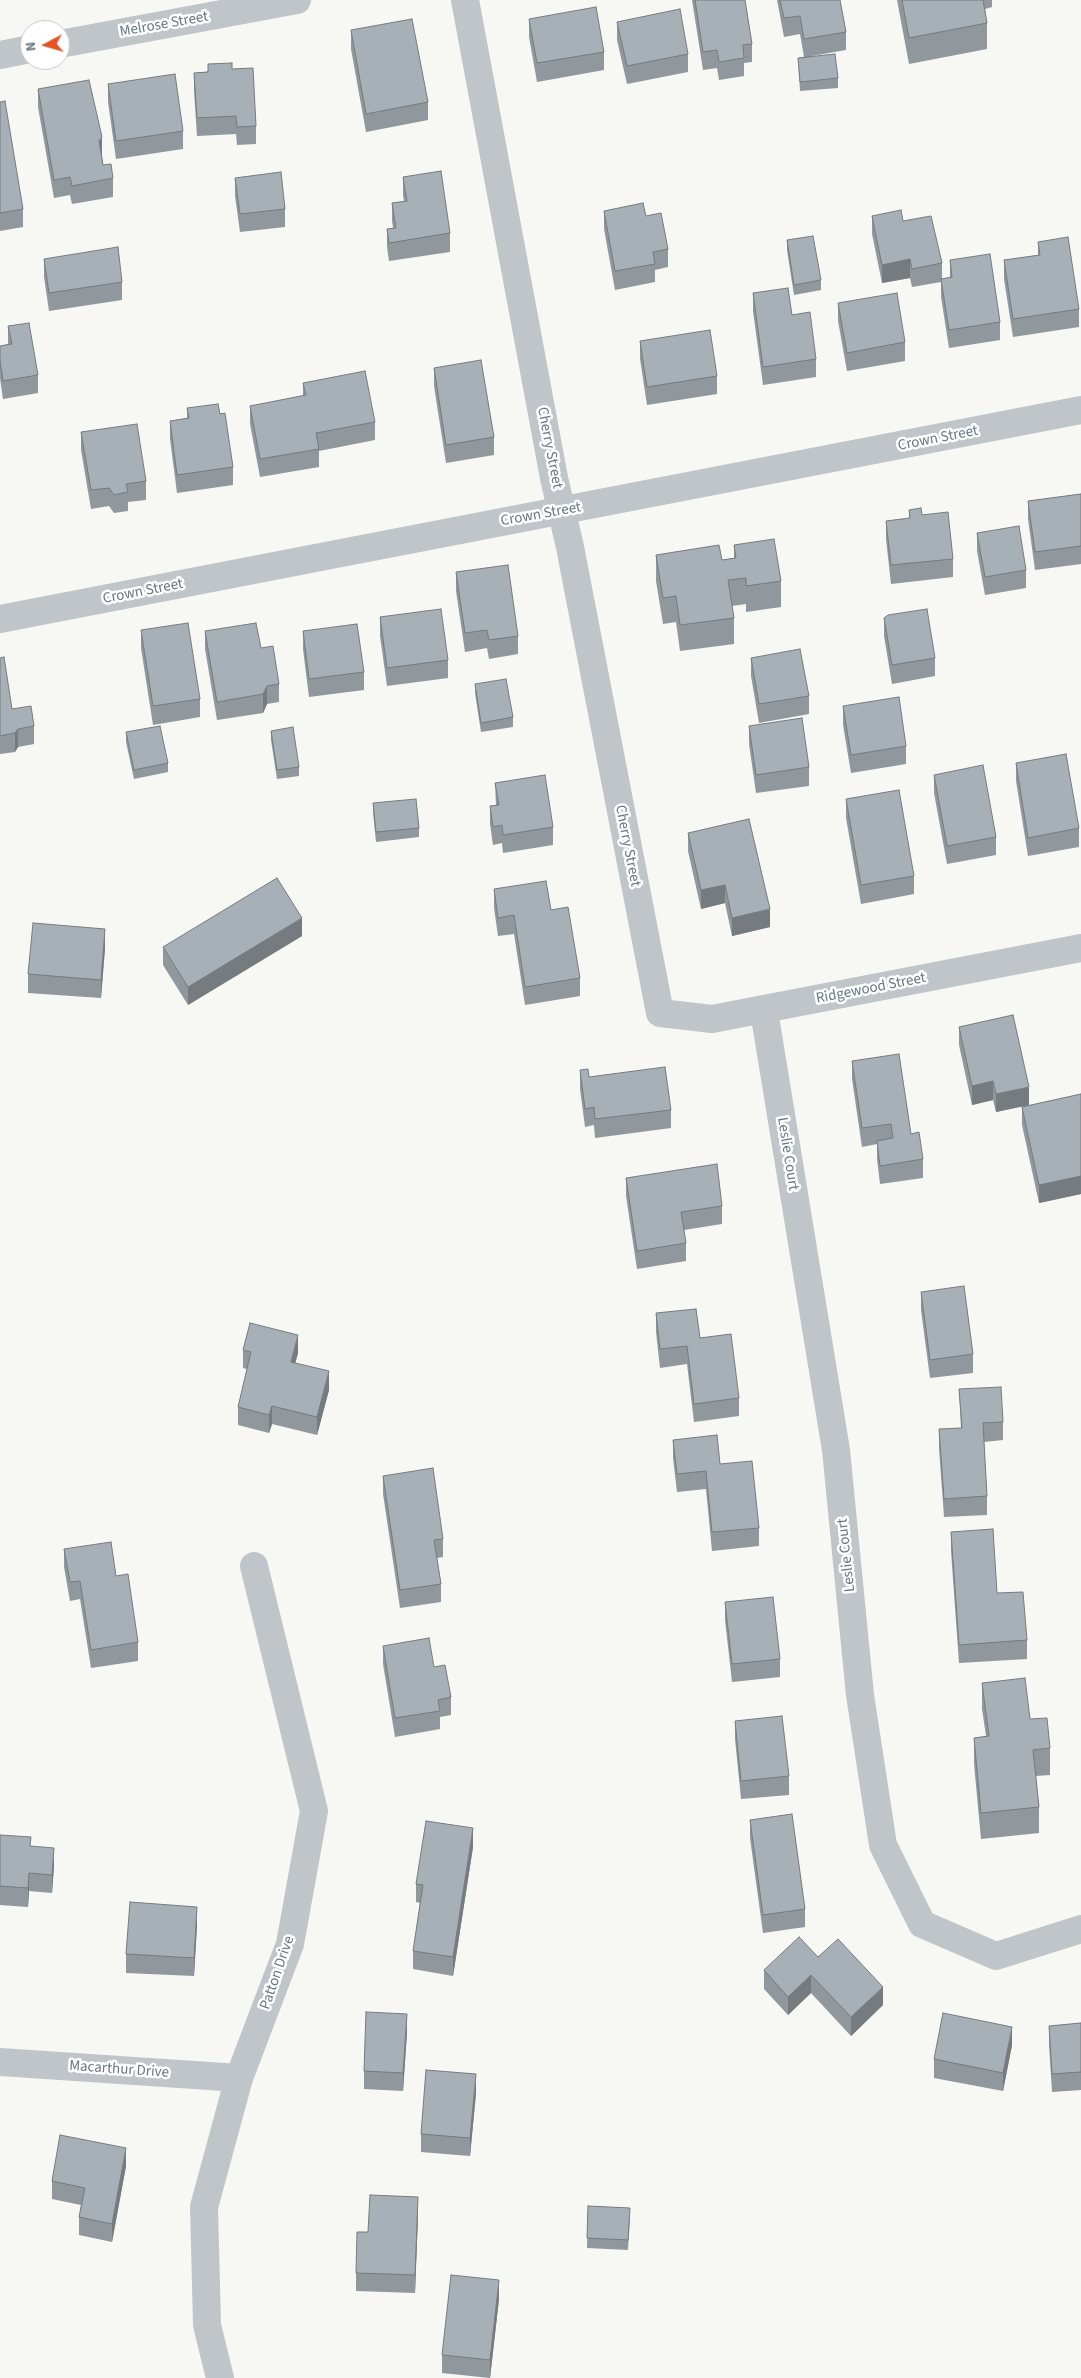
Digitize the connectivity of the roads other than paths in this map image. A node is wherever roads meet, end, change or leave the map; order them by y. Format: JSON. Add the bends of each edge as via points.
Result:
{"nodes":[{"id":1,"x":297,"y":0,"type":"edge"},
{"id":2,"x":465,"y":0,"type":"edge"},
{"id":3,"x":70,"y":42,"type":"edge"},
{"id":4,"x":20,"y":51,"type":"edge"},
{"id":5,"x":0,"y":55,"type":"edge"},
{"id":6,"x":1081,"y":410,"type":"edge"},
{"id":7,"x":562,"y":512,"type":"junction"},
{"id":8,"x":0,"y":619,"type":"edge"},
{"id":9,"x":1081,"y":948,"type":"edge"},
{"id":10,"x":764,"y":1010,"type":"junction"},
{"id":11,"x":660,"y":1013,"type":"joint"},
{"id":12,"x":254,"y":1566,"type":"dead end"},
{"id":13,"x":1081,"y":1929,"type":"edge"},
{"id":14,"x":0,"y":2062,"type":"edge"},
{"id":15,"x":238,"y":2078,"type":"junction"},
{"id":16,"x":220,"y":2378,"type":"edge"}],
"edges":[{"from":1,"to":3,"type":"street","name":"Melrose Street"},
{"from":2,"to":7,"type":"street","name":"Cherry Street"},
{"from":4,"to":5,"type":"street"},
{"from":6,"to":7,"type":"street","name":"Crown Street"},
{"from":7,"to":8,"type":"street","name":"Crown Street"},
{"from":7,"to":11,"type":"street","name":"Cherry Street"},
{"from":9,"to":10,"type":"street","name":"Ridgewood Street"},
{"from":10,"to":11,"type":"street","name":"Ridgewood Street","via":[[712,1019]]},
{"from":10,"to":13,"type":"street","name":"Leslie Court","via":[[836,1450],[860,1695],[883,1845],[922,1924],[996,1956]]},
{"from":12,"to":15,"type":"street","name":"Patton Drive","via":[[314,1811],[290,1944]]},
{"from":14,"to":15,"type":"street","name":"Macarthur Drive"},
{"from":15,"to":16,"type":"street","name":"Patton Drive","via":[[204,2208],[207,2325]]}]}
